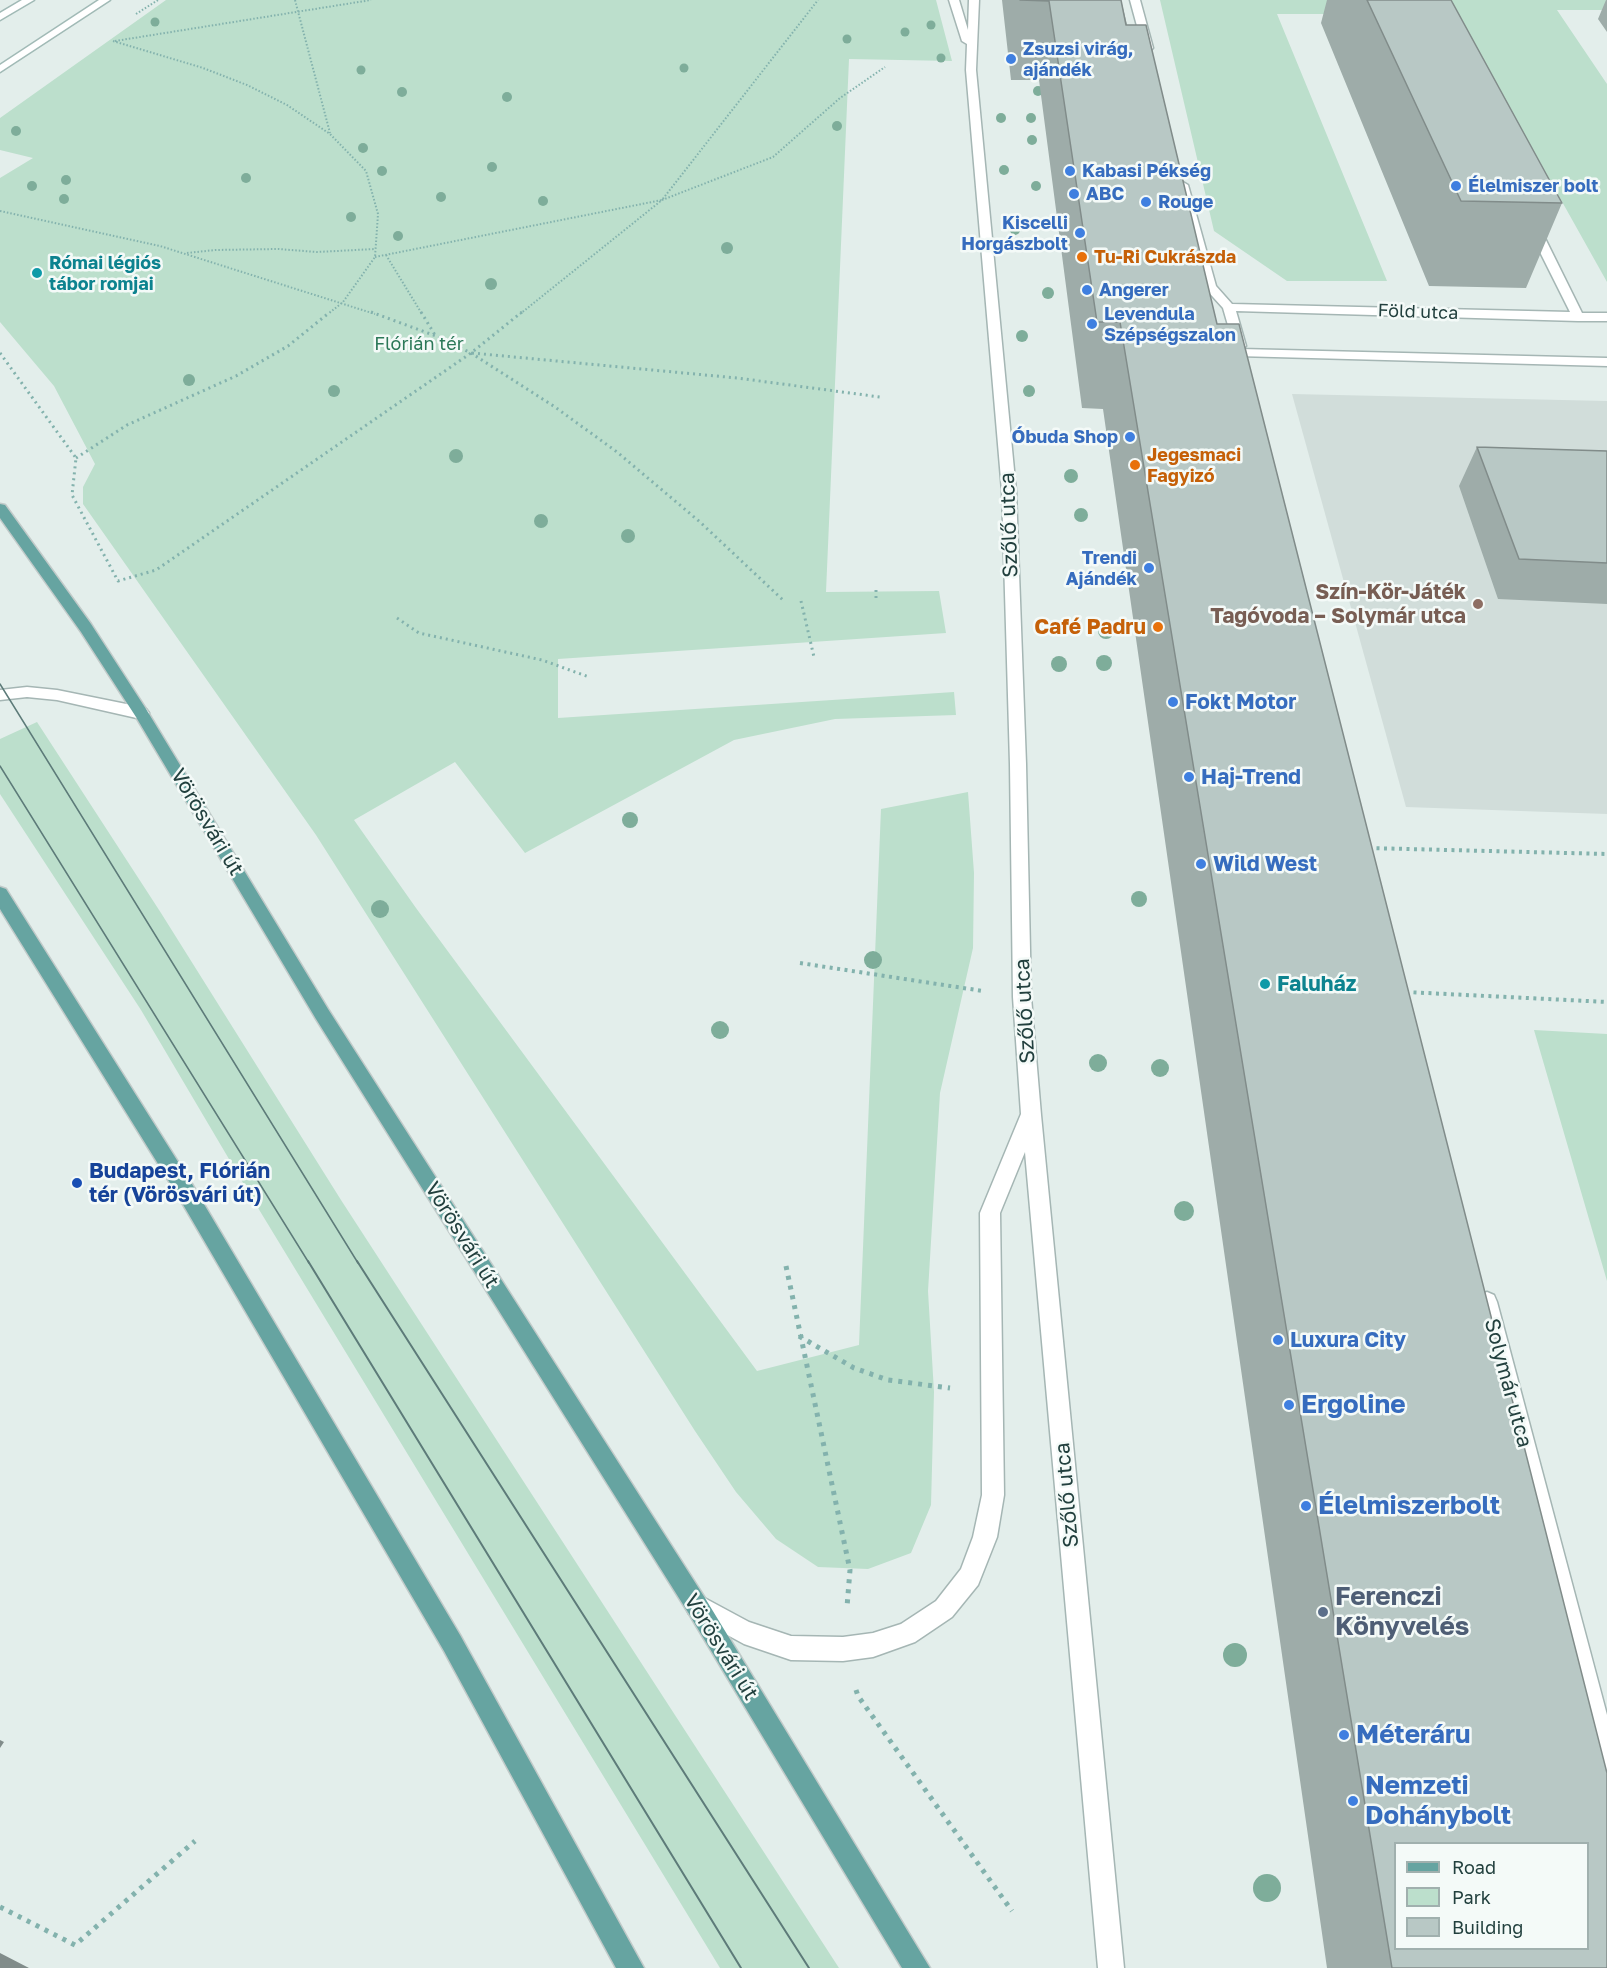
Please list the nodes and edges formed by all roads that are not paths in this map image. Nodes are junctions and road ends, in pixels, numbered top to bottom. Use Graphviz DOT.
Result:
graph roads {
  1 [pos="29,0"];
  2 [pos="105,0"];
  3 [pos="954,0"];
  4 [pos="974,0"];
  5 [pos="1135,0"];
  6 [pos="0,17"];
  7 [pos="970,52"];
  8 [pos="1150,56"];
  9 [pos="0,69"];
  10 [pos="1182,178"];
  11 [pos="1526,211"];
  12 [pos="1229,307"];
  13 [pos="1578,317"];
  14 [pos="1607,318"];
  15 [pos="1241,353"];
  16 [pos="1607,362"];
  17 [pos="1247,374"];
  18 [pos="0,508"];
  19 [pos="0,695"];
  20 [pos="141,713"];
  21 [pos="0,894"];
  22 [pos="1031,1115"];
  23 [pos="1482,1283"];
  24 [pos="697,1606"];
  25 [pos="1607,1762"];
  26 [pos="631,1968"];
  27 [pos="917,1968"];
  28 [pos="1111,1968"];
  1 -- 6 [label="street"];
  2 -- 9 [label="street"];
  3 -- 7 [label="street, Szőlő utca"];
  4 -- 7 [label="street, Szőlő utca"];
  5 -- 8 [label="street"];
  7 -- 22 [label="street, Szőlő utca"];
  10 -- 12 [label="street"];
  11 -- 13 [label="street"];
  12 -- 13 [label="street, Föld utca"];
  12 -- 15 [label="street"];
  13 -- 14 [label="street, Föld utca"];
  15 -- 16 [label="street"];
  15 -- 17 [label="street"];
  18 -- 20 [label="main road, Vörösvári út"];
  19 -- 20 [label="street"];
  20 -- 24 [label="main road, Vörösvári út"];
  21 -- 26 [label="main road"];
  22 -- 24 [label="street"];
  22 -- 28 [label="street, Szőlő utca"];
  23 -- 25 [label="street, Solymár utca"];
  24 -- 27 [label="main road, Vörösvári út"];
}
